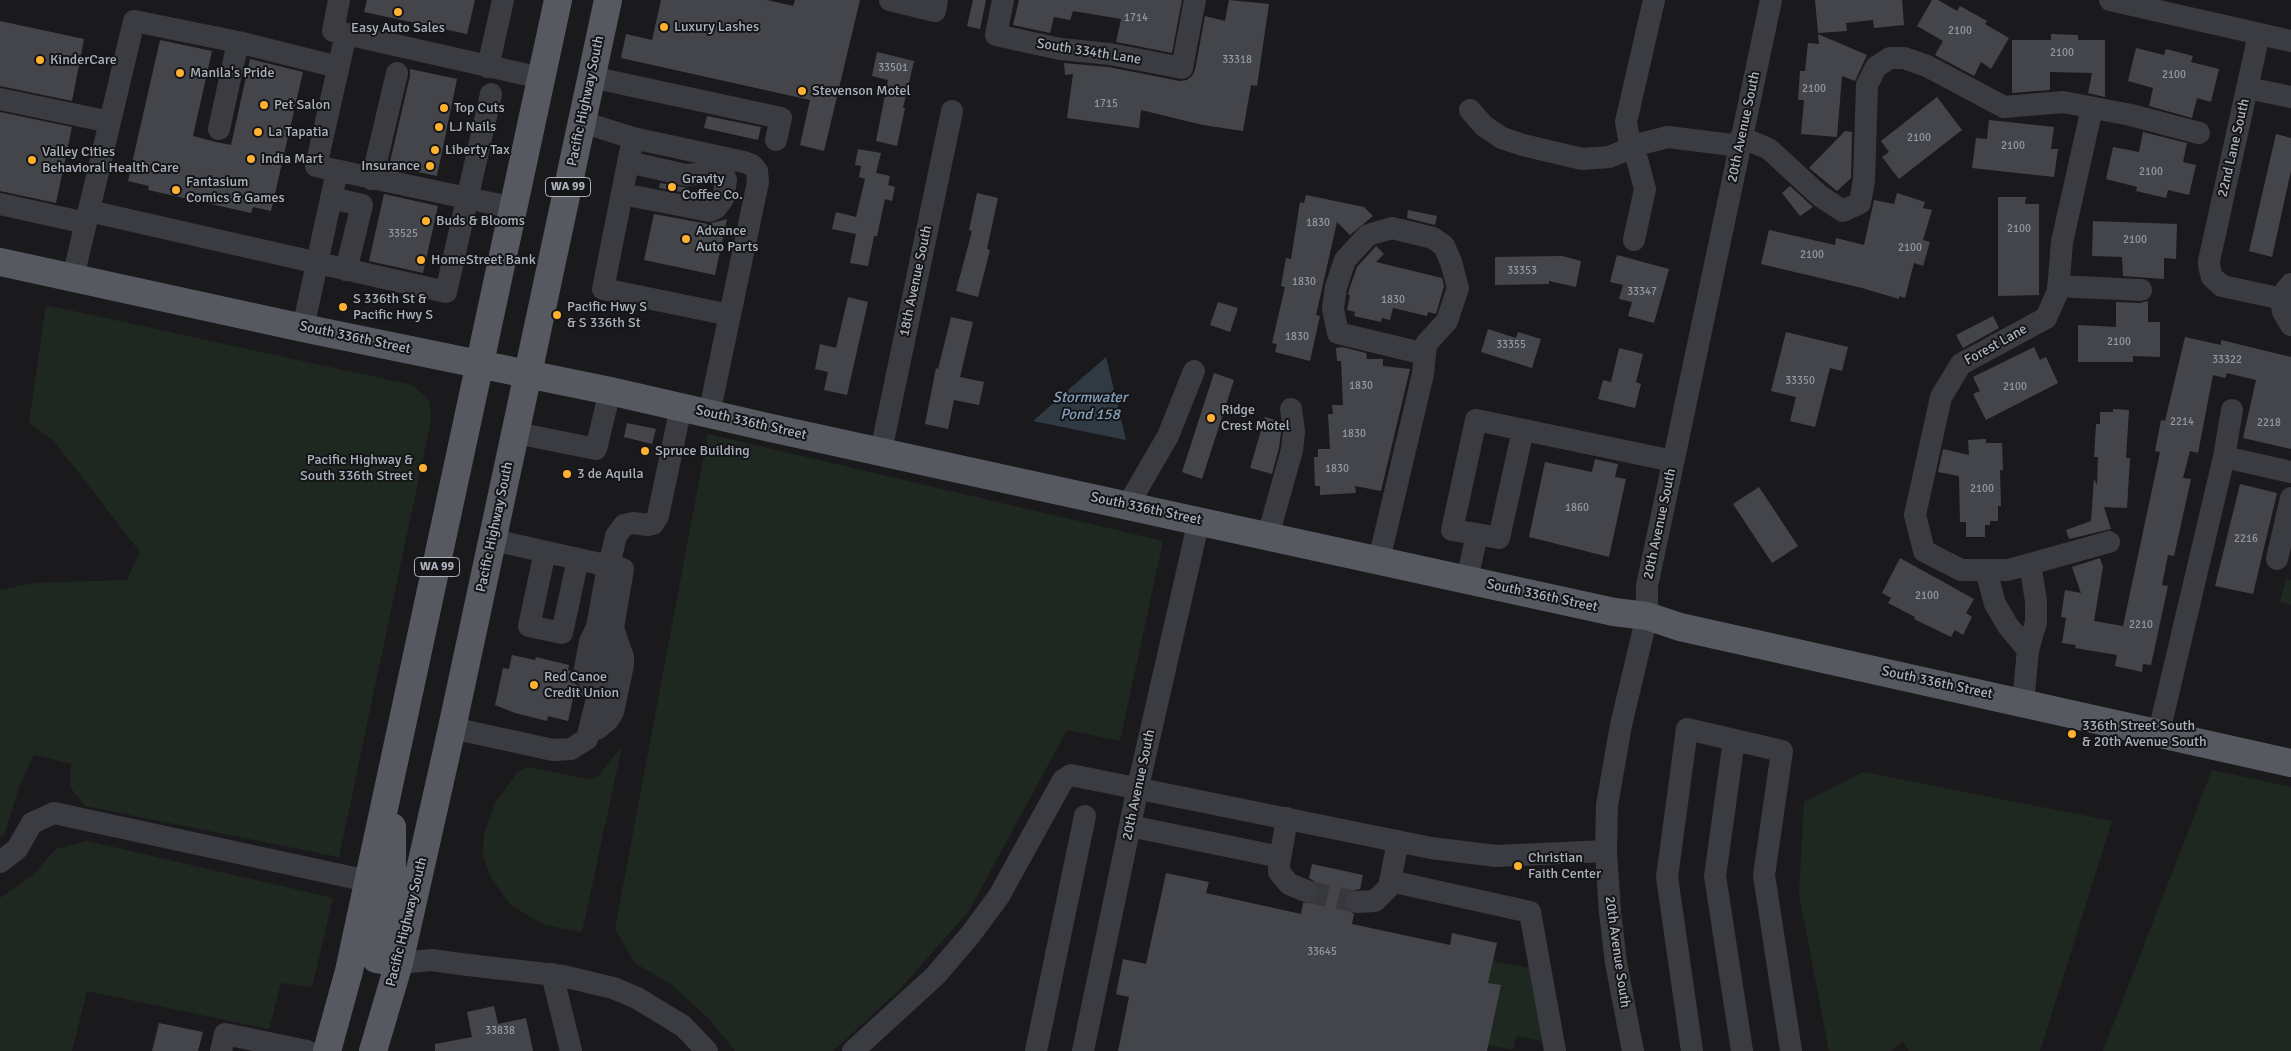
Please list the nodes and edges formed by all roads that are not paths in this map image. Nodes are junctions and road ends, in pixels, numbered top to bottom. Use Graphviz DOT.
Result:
graph roads {
  1 [pos="339,0"];
  2 [pos="503,0"];
  3 [pos="558,0"];
  4 [pos="608,0"];
  5 [pos="890,0"];
  6 [pos="937,0"];
  7 [pos="1003,0"];
  8 [pos="1195,0"];
  9 [pos="1654,0"];
  10 [pos="1770,0"];
  11 [pos="2110,0"];
  12 [pos="346,34"];
  13 [pos="2259,34"];
  14 [pos="2291,41"];
  15 [pos="238,42"];
  16 [pos="338,67"];
  17 [pos="488,67"];
  18 [pos="397,73"];
  19 [pos="591,77"];
  20 [pos="541,78"];
  21 [pos="2247,88"];
  22 [pos="491,94"];
  23 [pos="2291,97"];
  24 [pos="0,100"];
  25 [pos="2092,108"];
  26 [pos="1470,110"];
  27 [pos="952,111"];
  28 [pos="110,122"];
  29 [pos="582,122"];
  30 [pos="219,129"];
  31 [pos="2199,133"];
  32 [pos="633,138"];
  33 [pos="776,140"];
  34 [pos="1741,142"];
  35 [pos="1632,149"];
  36 [pos="628,162"];
  37 [pos="337,171"];
  38 [pos="372,179"];
  39 [pos="622,194"];
  40 [pos="331,198"];
  41 [pos="466,199"];
  42 [pos="0,204"];
  43 [pos="514,208"];
  44 [pos="87,217"];
  45 [pos="1634,240"];
  46 [pos="0,262"];
  47 [pos="317,263"];
  48 [pos="346,270"];
  49 [pos="73,278"];
  50 [pos="2058,286"];
  51 [pos="2141,290"];
  52 [pos="2287,291"];
  53 [pos="730,315"];
  54 [pos="2291,325"];
  55 [pos="303,328"];
  56 [pos="1425,354"];
  57 [pos="480,364"];
  58 [pos="1194,371"];
  59 [pos="528,374"];
  60 [pos="610,391"];
  61 [pos="681,407"];
  62 [pos="1291,409"];
  63 [pos="2232,410"];
  64 [pos="709,414"];
  65 [pos="1523,430"];
  66 [pos="516,433"];
  67 [pos="881,451"];
  68 [pos="2224,457"];
  69 [pos="1673,461"];
  70 [pos="2291,472"];
  71 [pos="2291,498"];
  72 [pos="1128,505"];
  73 [pos="1199,520"];
  74 [pos="1477,534"];
  75 [pos="1268,536"];
  76 [pos="493,540"];
  77 [pos="2109,542"];
  78 [pos="545,552"];
  79 [pos="578,559"];
  80 [pos="2276,559"];
  81 [pos="1379,560"];
  82 [pos="2030,564"];
  83 [pos="614,567"];
  84 [pos="1986,570"];
  85 [pos="1467,580"];
  86 [pos="1647,616"];
  87 [pos="613,628"];
  88 [pos="2028,650"];
  89 [pos="594,690"];
  90 [pos="2023,702"];
  91 [pos="452,728"];
  92 [pos="2159,732"];
  93 [pos="587,738"];
  94 [pos="1734,740"];
  95 [pos="2291,763"];
  96 [pos="393,770"];
  97 [pos="1138,788"];
  98 [pos="1085,816"];
  99 [pos="1288,818"];
  100 [pos="1130,826"];
  101 [pos="1398,841"];
  102 [pos="1606,852"];
  103 [pos="1280,857"];
  104 [pos="0,862"];
  105 [pos="368,881"];
  106 [pos="1390,881"];
  107 [pos="1306,891"];
  108 [pos="1357,902"];
  109 [pos="399,963"];
  110 [pos="552,974"];
  111 [pos="221,1051"];
  112 [pos="307,1051"];
  113 [pos="327,1051"];
  114 [pos="373,1051"];
  115 [pos="572,1051"];
  116 [pos="706,1051"];
  117 [pos="853,1051"];
  118 [pos="1036,1051"];
  119 [pos="1083,1051"];
  120 [pos="1555,1051"];
  121 [pos="1632,1051"];
  122 [pos="1692,1051"];
  123 [pos="1742,1051"];
  124 [pos="1791,1051"];
  1 -- 12 [label="street"];
  2 -- 17 [label="street"];
  3 -- 20 [label="main road, WA 99"];
  4 -- 19 [label="main road, Pacific Highway South / WA 99"];
  5 -- 6 [label="street"];
  7 -- 8 [label="street, South 334th Lane"];
  9 -- 35 [label="street"];
  10 -- 34 [label="street, 20th Avenue South"];
  11 -- 13 [label="street"];
  12 -- 16 [label="street"];
  12 -- 17 [label="street"];
  13 -- 14 [label="street"];
  13 -- 21 [label="street, 22nd Lane South"];
  15 -- 16 [label="street"];
  15 -- 28 [label="street"];
  15 -- 30 [label="street"];
  16 -- 37 [label="street"];
  17 -- 20 [label="street"];
  18 -- 38 [label="street"];
  19 -- 29 [label="main road, Pacific Highway South / WA 99"];
  19 -- 33 [label="street"];
  20 -- 43 [label="main road, WA 99"];
  21 -- 23 [label="street"];
  21 -- 52 [label="street, 22nd Lane South"];
  22 -- 41 [label="street"];
  24 -- 28 [label="street"];
  25 -- 31 [label="street"];
  25 -- 34 [label="street"];
  25 -- 50 [label="street, Forest Lane"];
  26 -- 35 [label="street"];
  27 -- 67 [label="street, 18th Avenue South"];
  28 -- 44 [label="street"];
  29 -- 32 [label="street"];
  29 -- 59 [label="main road, Pacific Highway South / WA 99"];
  32 -- 36 [label="street"];
  32 -- 53 [label="street"];
  34 -- 35 [label="street"];
  34 -- 69 [label="street, 20th Avenue South"];
  35 -- 45 [label="street"];
  36 -- 39 [label="street"];
  36 -- 39 [label="street"];
  37 -- 38 [label="street"];
  37 -- 40 [label="street"];
  38 -- 41 [label="street"];
  39 -- 53 [label="street"];
  40 -- 47 [label="street"];
  40 -- 48 [label="street"];
  41 -- 43 [label="street"];
  41 -- 48 [label="street"];
  42 -- 44 [label="street"];
  43 -- 57 [label="main road, WA 99"];
  44 -- 47 [label="street"];
  44 -- 49 [label="street"];
  46 -- 49 [label="main road, South 336th Street"];
  47 -- 48 [label="street"];
  47 -- 55 [label="street"];
  49 -- 55 [label="main road, South 336th Street"];
  50 -- 51 [label="street"];
  50 -- 84 [label="street, Forest Lane"];
  52 -- 54 [label="street"];
  53 -- 64 [label="street"];
  55 -- 57 [label="main road, South 336th Street"];
  56 -- 56 [label="street"];
  56 -- 81 [label="street"];
  57 -- 59 [label="main road, South 336th Street"];
  57 -- 96 [label="main road, WA 99"];
  58 -- 72 [label="street"];
  59 -- 60 [label="main road, South 336th Street"];
  59 -- 66 [label="main road, Pacific Highway South / WA 99"];
  60 -- 61 [label="main road, South 336th Street"];
  60 -- 66 [label="street"];
  61 -- 64 [label="main road, South 336th Street"];
  61 -- 83 [label="street"];
  62 -- 75 [label="street"];
  63 -- 68 [label="street"];
  64 -- 67 [label="main road, South 336th Street"];
  65 -- 69 [label="street"];
  65 -- 74 [label="street"];
  65 -- 74 [label="street"];
  66 -- 76 [label="main road, Pacific Highway South / WA 99"];
  67 -- 72 [label="main road, South 336th Street"];
  68 -- 70 [label="street"];
  68 -- 92 [label="street"];
  69 -- 86 [label="street, 20th Avenue South"];
  71 -- 80 [label="street"];
  72 -- 73 [label="main road, South 336th Street"];
  73 -- 75 [label="main road, South 336th Street"];
  73 -- 97 [label="street, 20th Avenue South"];
  74 -- 85 [label="street"];
  75 -- 81 [label="main road, South 336th Street"];
  76 -- 78 [label="street"];
  76 -- 91 [label="main road, Pacific Highway South / WA 99"];
  77 -- 82 [label="street, Forest Lane"];
  78 -- 79 [label="street"];
  78 -- 79 [label="street"];
  79 -- 83 [label="street"];
  81 -- 85 [label="main road, South 336th Street"];
  82 -- 84 [label="street, Forest Lane"];
  82 -- 88 [label="street"];
  83 -- 87 [label="street"];
  83 -- 89 [label="street"];
  84 -- 88 [label="street"];
  85 -- 86 [label="main road, South 336th Street"];
  86 -- 90 [label="main road, South 336th Street"];
  86 -- 102 [label="street, 20th Avenue South"];
  87 -- 89 [label="street"];
  87 -- 93 [label="street"];
  88 -- 90 [label="street"];
  89 -- 93 [label="street"];
  90 -- 92 [label="main road, South 336th Street"];
  91 -- 93 [label="street"];
  91 -- 109 [label="main road, Pacific Highway South / WA 99"];
  92 -- 95 [label="main road, South 336th Street"];
  94 -- 122 [label="street"];
  94 -- 123 [label="street"];
  94 -- 124 [label="street"];
  96 -- 105 [label="main road, WA 99"];
  96 -- 109 [label="main road"];
  97 -- 99 [label="street"];
  97 -- 100 [label="street, 20th Avenue South"];
  97 -- 117 [label="street"];
  98 -- 118 [label="street"];
  99 -- 101 [label="street"];
  99 -- 103 [label="street"];
  100 -- 103 [label="street"];
  100 -- 119 [label="street, 20th Avenue South"];
  101 -- 102 [label="street"];
  101 -- 106 [label="street"];
  102 -- 121 [label="street, 20th Avenue South"];
  103 -- 107 [label="street"];
  104 -- 105 [label="street"];
  105 -- 113 [label="main road, WA 99"];
  106 -- 108 [label="street"];
  106 -- 120 [label="street"];
  109 -- 110 [label="street"];
  109 -- 114 [label="main road, Pacific Highway South / WA 99"];
  110 -- 115 [label="street"];
  110 -- 116 [label="street"];
  111 -- 112 [label="street"];
}
